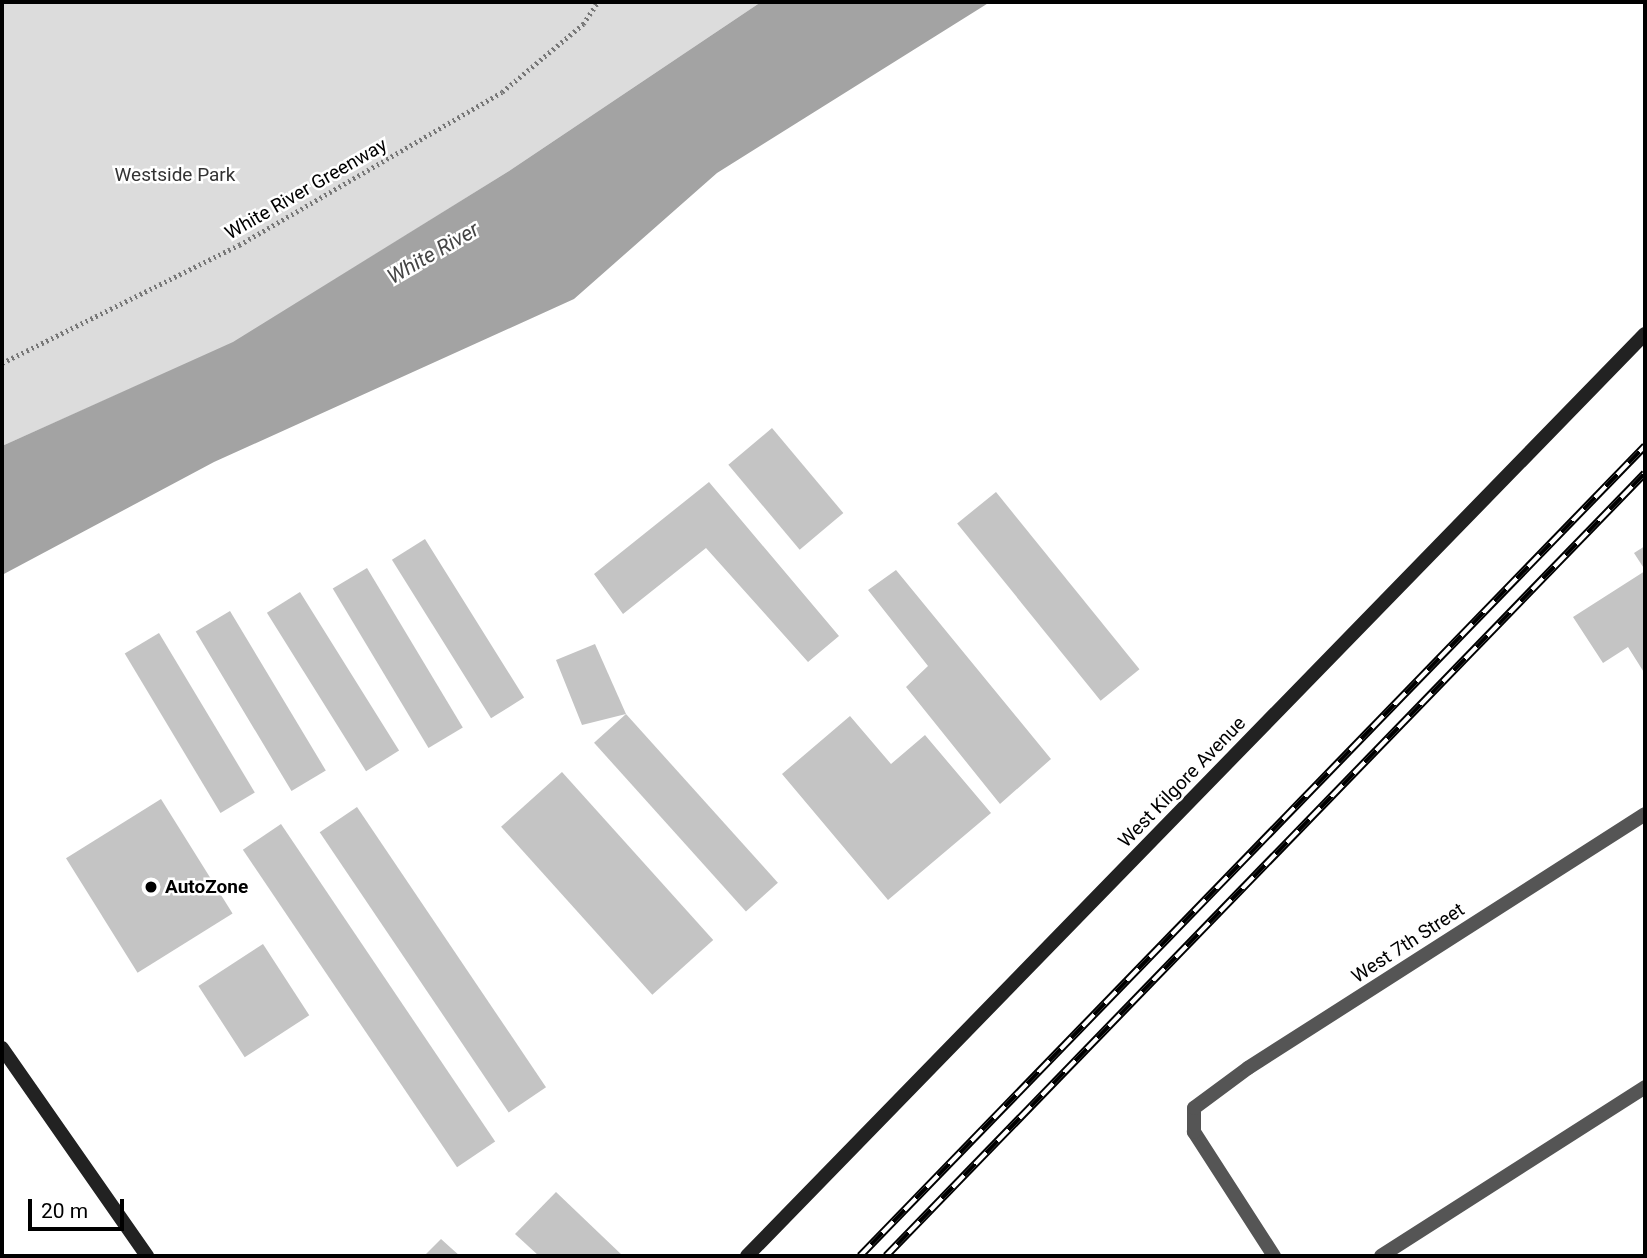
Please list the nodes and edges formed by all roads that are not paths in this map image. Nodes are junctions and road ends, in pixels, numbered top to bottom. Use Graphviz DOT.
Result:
graph roads {
  1 [pos="1645,334"];
  2 [pos="1645,814"];
  3 [pos="2,1048"];
  4 [pos="1645,1087"];
  5 [pos="147,1256"];
  6 [pos="747,1256"];
  7 [pos="1274,1256"];
  8 [pos="1381,1256"];
  1 -- 6 [label="main road, West Kilgore Avenue"];
  2 -- 7 [label="street, West 7th Street"];
  3 -- 5 [label="main road"];
  4 -- 8 [label="street"];
}
